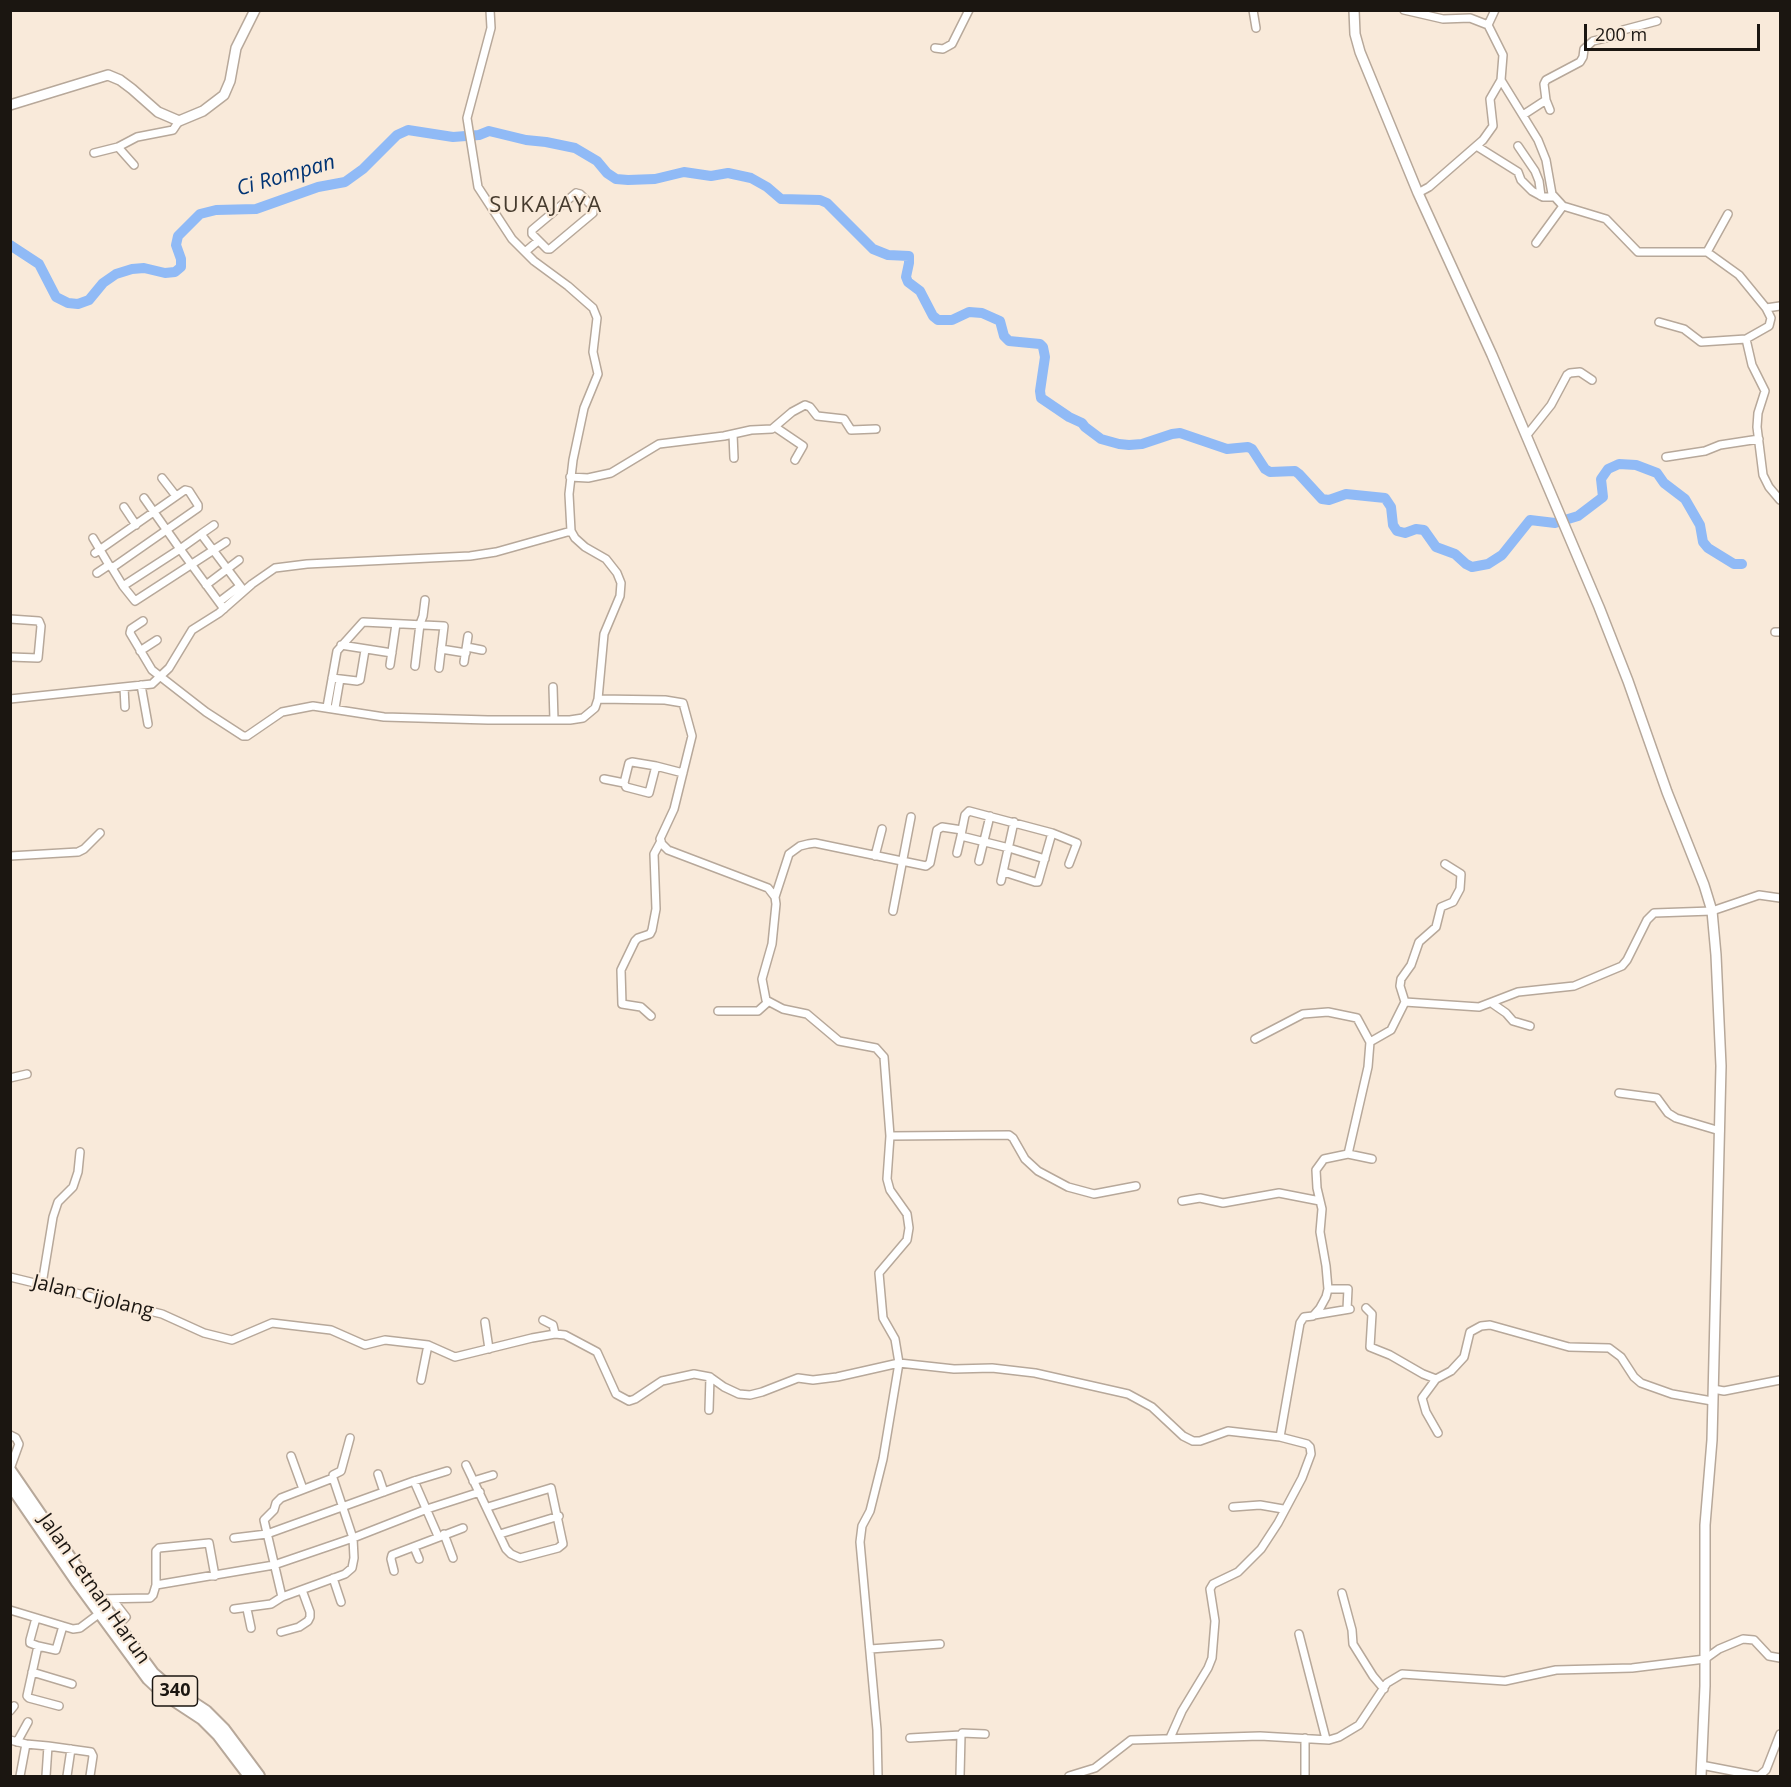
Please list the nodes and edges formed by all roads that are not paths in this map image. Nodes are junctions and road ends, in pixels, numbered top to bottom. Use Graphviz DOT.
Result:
graph roads {
  1 [pos="255,10"];
  2 [pos="490,10"];
  3 [pos="969,10"];
  4 [pos="1253,10"];
  5 [pos="1354,10"];
  6 [pos="1404,10"];
  7 [pos="1495,10"];
  8 [pos="1657,21"];
  9 [pos="1488,25"];
  10 [pos="1256,28"];
  11 [pos="935,48"];
  12 [pos="1500,80"];
  13 [pos="1546,100"];
  14 [pos="10,105"];
  15 [pos="1550,110"];
  16 [pos="1523,115"];
  17 [pos="179,121"];
  18 [pos="1518,146"];
  19 [pos="118,147"];
  20 [pos="1478,147"];
  21 [pos="94,153"];
  22 [pos="134,165"];
  23 [pos="1424,190"];
  24 [pos="1541,196"];
  25 [pos="1554,197"];
  26 [pos="1563,206"];
  27 [pos="1728,214"];
  28 [pos="538,241"];
  29 [pos="1536,243"];
  30 [pos="525,252"];
  31 [pos="1707,252"];
  32 [pos="1780,306"];
  33 [pos="1766,308"];
  34 [pos="1659,322"];
  35 [pos="1746,339"];
  36 [pos="1592,380"];
  37 [pos="775,428"];
  38 [pos="876,429"];
  39 [pos="733,434"];
  40 [pos="1527,435"];
  41 [pos="1759,439"];
  42 [pos="1666,457"];
  43 [pos="734,458"];
  44 [pos="795,460"];
  45 [pos="570,477"];
  46 [pos="162,478"];
  47 [pos="176,496"];
  48 [pos="144,498"];
  49 [pos="1780,500"];
  50 [pos="124,507"];
  51 [pos="155,512"];
  52 [pos="136,525"];
  53 [pos="214,525"];
  54 [pos="167,530"];
  55 [pos="571,531"];
  56 [pos="201,534"];
  57 [pos="93,538"];
  58 [pos="226,542"];
  59 [pos="180,549"];
  60 [pos="214,550"];
  61 [pos="98,551"];
  62 [pos="238,560"];
  63 [pos="193,565"];
  64 [pos="110,566"];
  65 [pos="228,568"];
  66 [pos="97,573"];
  67 [pos="206,585"];
  68 [pos="123,586"];
  69 [pos="242,589"];
  70 [pos="424,600"];
  71 [pos="222,605"];
  72 [pos="10,619"];
  73 [pos="143,621"];
  74 [pos="396,624"];
  75 [pos="420,624"];
  76 [pos="468,636"];
  77 [pos="157,640"];
  78 [pos="341,645"];
  79 [pos="441,649"];
  80 [pos="365,650"];
  81 [pos="466,650"];
  82 [pos="482,650"];
  83 [pos="140,651"];
  84 [pos="392,653"];
  85 [pos="10,657"];
  86 [pos="464,662"];
  87 [pos="390,665"];
  88 [pos="416,666"];
  89 [pos="439,668"];
  90 [pos="160,678"];
  91 [pos="336,679"];
  92 [pos="141,685"];
  93 [pos="124,687"];
  94 [pos="553,687"];
  95 [pos="10,699"];
  96 [pos="598,699"];
  97 [pos="125,707"];
  98 [pos="331,707"];
  99 [pos="554,720"];
  100 [pos="148,724"];
  101 [pos="656,766"];
  102 [pos="683,773"];
  103 [pos="604,779"];
  104 [pos="624,783"];
  105 [pos="990,816"];
  106 [pos="911,817"];
  107 [pos="1014,822"];
  108 [pos="882,829"];
  109 [pos="100,832"];
  110 [pos="961,833"];
  111 [pos="1052,833"];
  112 [pos="661,841"];
  113 [pos="985,842"];
  114 [pos="1009,846"];
  115 [pos="957,854"];
  116 [pos="10,856"];
  117 [pos="876,856"];
  118 [pos="1046,857"];
  119 [pos="902,861"];
  120 [pos="980,861"];
  121 [pos="1069,864"];
  122 [pos="1445,864"];
  123 [pos="1004,872"];
  124 [pos="1001,881"];
  125 [pos="775,897"];
  126 [pos="1780,898"];
  127 [pos="893,911"];
  128 [pos="1712,911"];
  129 [pos="768,1002"];
  130 [pos="1405,1002"];
  131 [pos="1493,1004"];
  132 [pos="718,1011"];
  133 [pos="651,1016"];
  134 [pos="1530,1026"];
  135 [pos="1255,1039"];
  136 [pos="1370,1042"];
  137 [pos="27,1074"];
  138 [pos="10,1078"];
  139 [pos="1618,1093"];
  140 [pos="1720,1131"];
  141 [pos="890,1136"];
  142 [pos="1350,1149"];
  143 [pos="80,1152"];
  144 [pos="1372,1159"];
  145 [pos="1136,1186"];
  146 [pos="1182,1201"];
  147 [pos="1320,1201"];
  148 [pos="10,1278"];
  149 [pos="42,1284"];
  150 [pos="1328,1289"];
  151 [pos="1366,1308"];
  152 [pos="1313,1316"];
  153 [pos="543,1320"];
  154 [pos="485,1322"];
  155 [pos="555,1334"];
  156 [pos="428,1345"];
  157 [pos="489,1349"];
  158 [pos="899,1362"];
  159 [pos="710,1377"];
  160 [pos="1436,1379"];
  161 [pos="421,1380"];
  162 [pos="1780,1380"];
  163 [pos="1713,1389"];
  164 [pos="1712,1401"];
  165 [pos="709,1410"];
  166 [pos="1438,1433"];
  167 [pos="10,1435"];
  168 [pos="1280,1437"];
  169 [pos="350,1438"];
  170 [pos="291,1456"];
  171 [pos="466,1465"];
  172 [pos="447,1471"];
  173 [pos="378,1474"];
  174 [pos="493,1475"];
  175 [pos="11,1476"];
  176 [pos="333,1478"];
  177 [pos="414,1480"];
  178 [pos="473,1482"];
  179 [pos="303,1489"];
  180 [pos="384,1492"];
  181 [pos="480,1492"];
  182 [pos="342,1507"];
  183 [pos="488,1507"];
  184 [pos="1233,1508"];
  185 [pos="427,1509"];
  186 [pos="1283,1509"];
  187 [pos="559,1516"];
  188 [pos="463,1528"];
  189 [pos="267,1534"];
  190 [pos="500,1534"];
  191 [pos="441,1535"];
  192 [pos="234,1538"];
  193 [pos="353,1538"];
  194 [pos="414,1547"];
  195 [pos="453,1558"];
  196 [pos="419,1559"];
  197 [pos="274,1565"];
  198 [pos="394,1571"];
  199 [pos="215,1575"];
  200 [pos="333,1578"];
  201 [pos="156,1585"];
  202 [pos="302,1590"];
  203 [pos="1342,1593"];
  204 [pos="282,1597"];
  205 [pos="95,1599"];
  206 [pos="112,1599"];
  207 [pos="341,1602"];
  208 [pos="247,1608"];
  209 [pos="234,1609"];
  210 [pos="11,1610"];
  211 [pos="100,1613"];
  212 [pos="36,1618"];
  213 [pos="118,1625"];
  214 [pos="63,1626"];
  215 [pos="251,1628"];
  216 [pos="281,1632"];
  217 [pos="1299,1635"];
  218 [pos="940,1644"];
  219 [pos="38,1646"];
  220 [pos="870,1649"];
  221 [pos="1780,1658"];
  222 [pos="1705,1659"];
  223 [pos="32,1672"];
  224 [pos="72,1684"];
  225 [pos="1384,1689"];
  226 [pos="58,1707"];
  227 [pos="28,1722"];
  228 [pos="986,1734"];
  229 [pos="1780,1734"];
  230 [pos="961,1735"];
  231 [pos="910,1738"];
  232 [pos="1170,1738"];
  233 [pos="1305,1738"];
  234 [pos="1326,1739"];
  235 [pos="14,1741"];
  236 [pos="26,1744"];
  237 [pos="48,1746"];
  238 [pos="71,1749"];
  239 [pos="1701,1765"];
  240 [pos="20,1776"];
  241 [pos="46,1776"];
  242 [pos="68,1776"];
  243 [pos="90,1776"];
  244 [pos="249,1776"];
  245 [pos="259,1776"];
  246 [pos="878,1776"];
  247 [pos="960,1776"];
  248 [pos="1069,1776"];
  249 [pos="1305,1776"];
  250 [pos="1701,1776"];
  251 [pos="1758,1776"];
  1 -- 17 [label="street"];
  2 -- 30 [label="street"];
  3 -- 11 [label="street"];
  4 -- 10 [label="street"];
  5 -- 23 [label="street"];
  6 -- 9 [label="street"];
  7 -- 9 [label="street"];
  8 -- 13 [label="street"];
  9 -- 12 [label="street"];
  12 -- 16 [label="street"];
  12 -- 20 [label="street"];
  13 -- 15 [label="street"];
  13 -- 16 [label="street"];
  14 -- 17 [label="street"];
  16 -- 25 [label="street"];
  17 -- 19 [label="street"];
  18 -- 24 [label="street"];
  19 -- 21 [label="street"];
  19 -- 22 [label="street"];
  20 -- 23 [label="street"];
  20 -- 24 [label="street"];
  23 -- 40 [label="street"];
  24 -- 25 [label="street"];
  25 -- 26 [label="street"];
  26 -- 29 [label="street"];
  26 -- 31 [label="street"];
  27 -- 31 [label="street"];
  28 -- 28 [label="street"];
  28 -- 30 [label="street"];
  30 -- 45 [label="street"];
  31 -- 33 [label="street"];
  32 -- 33 [label="street"];
  33 -- 35 [label="street"];
  34 -- 35 [label="street"];
  35 -- 41 [label="street"];
  36 -- 40 [label="street"];
  37 -- 38 [label="street"];
  37 -- 39 [label="street"];
  37 -- 44 [label="street"];
  39 -- 43 [label="street"];
  39 -- 45 [label="street"];
  40 -- 128 [label="street"];
  41 -- 42 [label="street"];
  41 -- 49 [label="street"];
  45 -- 55 [label="street"];
  46 -- 47 [label="street"];
  47 -- 51 [label="street"];
  47 -- 54 [label="street"];
  48 -- 51 [label="street"];
  50 -- 52 [label="street"];
  51 -- 52 [label="street"];
  51 -- 54 [label="street"];
  52 -- 61 [label="street"];
  53 -- 56 [label="street"];
  54 -- 59 [label="street"];
  54 -- 64 [label="street"];
  55 -- 69 [label="street"];
  55 -- 96 [label="street"];
  56 -- 59 [label="street"];
  56 -- 60 [label="street"];
  57 -- 61 [label="street"];
  58 -- 60 [label="street"];
  59 -- 63 [label="street"];
  59 -- 68 [label="street"];
  60 -- 63 [label="street"];
  60 -- 65 [label="street"];
  61 -- 64 [label="street"];
  62 -- 65 [label="street"];
  63 -- 67 [label="street"];
  63 -- 68 [label="street"];
  64 -- 66 [label="street"];
  64 -- 68 [label="street"];
  65 -- 67 [label="street"];
  65 -- 69 [label="street"];
  67 -- 71 [label="street"];
  69 -- 71 [label="street"];
  70 -- 75 [label="street"];
  71 -- 90 [label="street"];
  72 -- 85 [label="street"];
  73 -- 83 [label="street"];
  74 -- 75 [label="street"];
  74 -- 78 [label="street"];
  74 -- 84 [label="street"];
  75 -- 79 [label="street"];
  75 -- 88 [label="street"];
  76 -- 81 [label="street"];
  77 -- 83 [label="street"];
  78 -- 80 [label="street"];
  78 -- 91 [label="street"];
  79 -- 81 [label="street"];
  79 -- 89 [label="street"];
  80 -- 84 [label="street"];
  80 -- 91 [label="street"];
  81 -- 82 [label="street"];
  81 -- 86 [label="street"];
  83 -- 90 [label="street"];
  84 -- 87 [label="street"];
  90 -- 92 [label="street"];
  90 -- 98 [label="street"];
  91 -- 98 [label="street"];
  92 -- 93 [label="street"];
  92 -- 100 [label="street"];
  93 -- 95 [label="street"];
  93 -- 97 [label="street"];
  94 -- 99 [label="street"];
  96 -- 99 [label="street"];
  96 -- 102 [label="street"];
  98 -- 99 [label="street"];
  101 -- 102 [label="street"];
  101 -- 104 [label="street"];
  101 -- 104 [label="street"];
  102 -- 112 [label="street"];
  103 -- 104 [label="street"];
  105 -- 107 [label="street"];
  105 -- 110 [label="street"];
  105 -- 113 [label="street"];
  106 -- 119 [label="street"];
  107 -- 111 [label="street"];
  107 -- 114 [label="street"];
  108 -- 117 [label="street"];
  109 -- 116 [label="street"];
  110 -- 113 [label="street"];
  110 -- 115 [label="street"];
  110 -- 119 [label="street"];
  111 -- 118 [label="street"];
  111 -- 121 [label="street"];
  112 -- 125 [label="street"];
  112 -- 133 [label="street"];
  113 -- 114 [label="street"];
  113 -- 120 [label="street"];
  114 -- 118 [label="street"];
  114 -- 123 [label="street"];
  117 -- 119 [label="street"];
  117 -- 125 [label="street"];
  118 -- 123 [label="street"];
  119 -- 127 [label="street"];
  122 -- 130 [label="street"];
  123 -- 124 [label="street"];
  125 -- 129 [label="street"];
  126 -- 128 [label="street"];
  128 -- 131 [label="street"];
  128 -- 140 [label="street"];
  129 -- 132 [label="street"];
  129 -- 141 [label="street"];
  130 -- 131 [label="street"];
  130 -- 136 [label="street"];
  131 -- 134 [label="street"];
  135 -- 136 [label="street"];
  136 -- 142 [label="street"];
  137 -- 138 [label="street"];
  139 -- 140 [label="street"];
  140 -- 163 [label="street"];
  141 -- 145 [label="street"];
  141 -- 158 [label="street"];
  142 -- 144 [label="street"];
  142 -- 147 [label="street"];
  143 -- 149 [label="street"];
  146 -- 147 [label="street"];
  147 -- 150 [label="street"];
  148 -- 149 [label="street, Jalan Cijolang"];
  149 -- 156 [label="street, Jalan Cijolang"];
  150 -- 152 [label="street"];
  150 -- 152 [label="street"];
  151 -- 160 [label="street"];
  152 -- 168 [label="street"];
  153 -- 155 [label="street"];
  154 -- 157 [label="street"];
  155 -- 157 [label="street, Jalan Cijolang"];
  155 -- 159 [label="street"];
  156 -- 157 [label="street, Jalan Cijolang"];
  156 -- 161 [label="street"];
  158 -- 159 [label="street"];
  158 -- 168 [label="street"];
  158 -- 220 [label="street"];
  159 -- 165 [label="street"];
  160 -- 164 [label="street"];
  160 -- 166 [label="street"];
  162 -- 163 [label="street"];
  163 -- 164 [label="street"];
  164 -- 222 [label="street"];
  167 -- 175 [label="street"];
  168 -- 186 [label="street"];
  169 -- 176 [label="street"];
  170 -- 179 [label="street"];
  171 -- 178 [label="street"];
  172 -- 177 [label="street"];
  173 -- 180 [label="street"];
  174 -- 178 [label="street"];
  175 -- 205 [label="main road, Jalan Letnan Harun / 340"];
  176 -- 179 [label="street"];
  176 -- 182 [label="street"];
  177 -- 180 [label="street"];
  177 -- 185 [label="street"];
  178 -- 181 [label="street"];
  179 -- 189 [label="street"];
  180 -- 182 [label="street"];
  181 -- 183 [label="street"];
  181 -- 185 [label="street"];
  182 -- 189 [label="street"];
  182 -- 193 [label="street"];
  183 -- 187 [label="street"];
  183 -- 190 [label="street"];
  184 -- 186 [label="street"];
  185 -- 191 [label="street"];
  185 -- 193 [label="street"];
  186 -- 232 [label="street"];
  187 -- 190 [label="street"];
  187 -- 190 [label="street"];
  188 -- 191 [label="street"];
  189 -- 192 [label="street"];
  189 -- 197 [label="street"];
  191 -- 194 [label="street"];
  191 -- 195 [label="street"];
  193 -- 197 [label="street"];
  193 -- 200 [label="street"];
  194 -- 196 [label="street"];
  194 -- 198 [label="street"];
  197 -- 199 [label="street"];
  197 -- 204 [label="street"];
  199 -- 201 [label="street"];
  199 -- 201 [label="street"];
  200 -- 202 [label="street"];
  200 -- 207 [label="street"];
  201 -- 206 [label="street"];
  202 -- 204 [label="street"];
  202 -- 216 [label="street"];
  203 -- 225 [label="street"];
  204 -- 208 [label="street"];
  205 -- 206 [label="street"];
  205 -- 211 [label="main road, Jalan Letnan Harun / 340"];
  205 -- 213 [label="main road, Jalan Letnan Harun / 340"];
  206 -- 213 [label="street"];
  208 -- 209 [label="street"];
  208 -- 215 [label="street"];
  210 -- 212 [label="street"];
  211 -- 214 [label="street"];
  211 -- 244 [label="main road, Jalan Letnan Harun / 340"];
  212 -- 214 [label="street"];
  212 -- 219 [label="street"];
  213 -- 245 [label="main road, Jalan Letnan Harun / 340"];
  214 -- 219 [label="street"];
  217 -- 234 [label="street"];
  218 -- 220 [label="street"];
  219 -- 223 [label="street"];
  220 -- 246 [label="street"];
  221 -- 222 [label="street"];
  222 -- 225 [label="street"];
  222 -- 239 [label="street"];
  223 -- 224 [label="street"];
  223 -- 226 [label="street"];
  225 -- 234 [label="street"];
  227 -- 235 [label="street"];
  228 -- 230 [label="street"];
  229 -- 251 [label="street"];
  230 -- 231 [label="street"];
  230 -- 247 [label="street"];
  232 -- 233 [label="street"];
  232 -- 248 [label="street"];
  233 -- 234 [label="street"];
  233 -- 249 [label="street"];
  235 -- 236 [label="street"];
  236 -- 237 [label="street"];
  236 -- 240 [label="street"];
  237 -- 238 [label="street"];
  237 -- 241 [label="street"];
  238 -- 242 [label="street"];
  238 -- 243 [label="street"];
  239 -- 250 [label="street"];
  239 -- 251 [label="street"];
}
